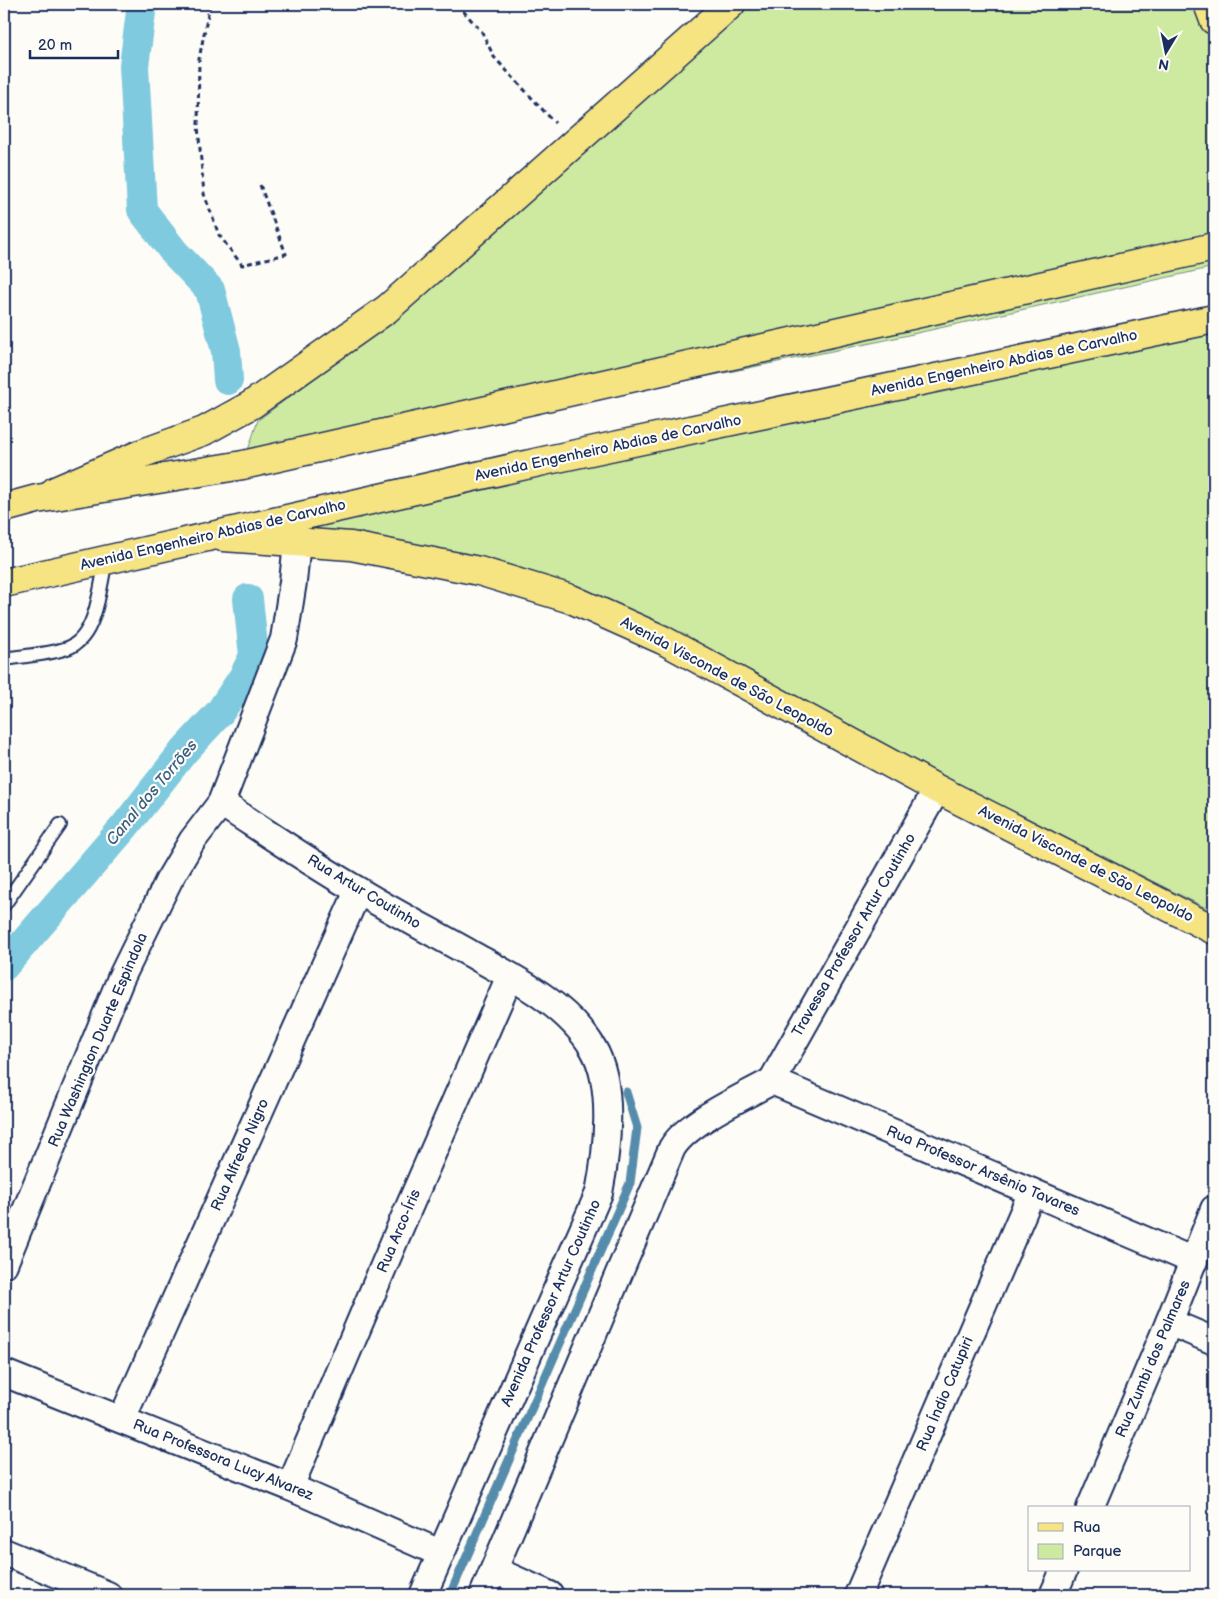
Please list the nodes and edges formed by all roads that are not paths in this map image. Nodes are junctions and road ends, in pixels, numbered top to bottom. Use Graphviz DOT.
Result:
graph roads {
  1 [pos="731,4"];
  2 [pos="1208,4"];
  3 [pos="1214,20"];
  4 [pos="1214,247"];
  5 [pos="1214,318"];
  6 [pos="37,499"];
  7 [pos="4,508"];
  8 [pos="204,536"];
  9 [pos="297,542"];
  10 [pos="106,560"];
  11 [pos="4,583"];
  12 [pos="4,657"];
  13 [pos="937,788"];
  14 [pos="222,803"];
  15 [pos="60,825"];
  16 [pos="358,891"];
  17 [pos="4,905"];
  18 [pos="1214,930"];
  19 [pos="510,976"];
  20 [pos="772,1081"];
  21 [pos="1032,1192"];
  22 [pos="1214,1209"];
  23 [pos="1194,1261"];
  24 [pos="4,1264"];
  25 [pos="1169,1322"];
  26 [pos="1214,1341"];
  27 [pos="4,1373"];
  28 [pos="122,1419"];
  29 [pos="290,1487"];
  30 [pos="1091,1506"];
  31 [pos="4,1552"];
  32 [pos="440,1553"];
  33 [pos="494,1570"];
  34 [pos="1063,1572"];
  35 [pos="108,1595"];
  36 [pos="423,1595"];
  37 [pos="483,1595"];
  38 [pos="550,1595"];
  39 [pos="858,1595"];
  40 [pos="1053,1595"];
  1 -- 6 [label="main road"];
  2 -- 3 [label="main road"];
  4 -- 6 [label="main road"];
  5 -- 8 [label="main road, Avenida Engenheiro Abdias de Carvalho"];
  6 -- 7 [label="main road"];
  8 -- 9 [label="main road, Avenida Visconde de São Leopoldo"];
  8 -- 10 [label="main road, Avenida Engenheiro Abdias de Carvalho"];
  9 -- 13 [label="main road, Avenida Visconde de São Leopoldo"];
  9 -- 14 [label="street, Rua Washington Duarte Espindola"];
  10 -- 11 [label="main road, Avenida Engenheiro Abdias de Carvalho"];
  10 -- 12 [label="lane"];
  13 -- 18 [label="main road, Avenida Visconde de São Leopoldo"];
  13 -- 20 [label="street, Travessa Professor Artur Coutinho"];
  14 -- 16 [label="street, Rua Artur Coutinho"];
  14 -- 24 [label="street, Rua Washington Duarte Espindola"];
  15 -- 17 [label="lane"];
  16 -- 19 [label="street, Rua Artur Coutinho"];
  16 -- 28 [label="street, Rua Alfredo Nigro"];
  19 -- 29 [label="street, Rua Arco-Íris"];
  19 -- 32 [label="street, Avenida Professor Artur Coutinho"];
  20 -- 21 [label="street, Rua Professor Arsênio Tavares"];
  20 -- 33 [label="street"];
  21 -- 23 [label="street, Rua Professor Arsênio Tavares"];
  21 -- 39 [label="street, Rua Índio Catupiri"];
  22 -- 23 [label="street, Rua Zumbi dos Palmares"];
  23 -- 25 [label="street, Rua Zumbi dos Palmares"];
  25 -- 26 [label="street"];
  25 -- 30 [label="street, Rua Zumbi dos Palmares"];
  27 -- 28 [label="street, Rua Professora Lucy Alvarez"];
  28 -- 29 [label="street, Rua Professora Lucy Alvarez"];
  29 -- 32 [label="street, Rua Professora Lucy Alvarez"];
  31 -- 35 [label="street"];
  32 -- 36 [label="street, Avenida Professor Artur Coutinho"];
  33 -- 37 [label="street"];
  33 -- 38 [label="street"];
  34 -- 40 [label="street"];
}
